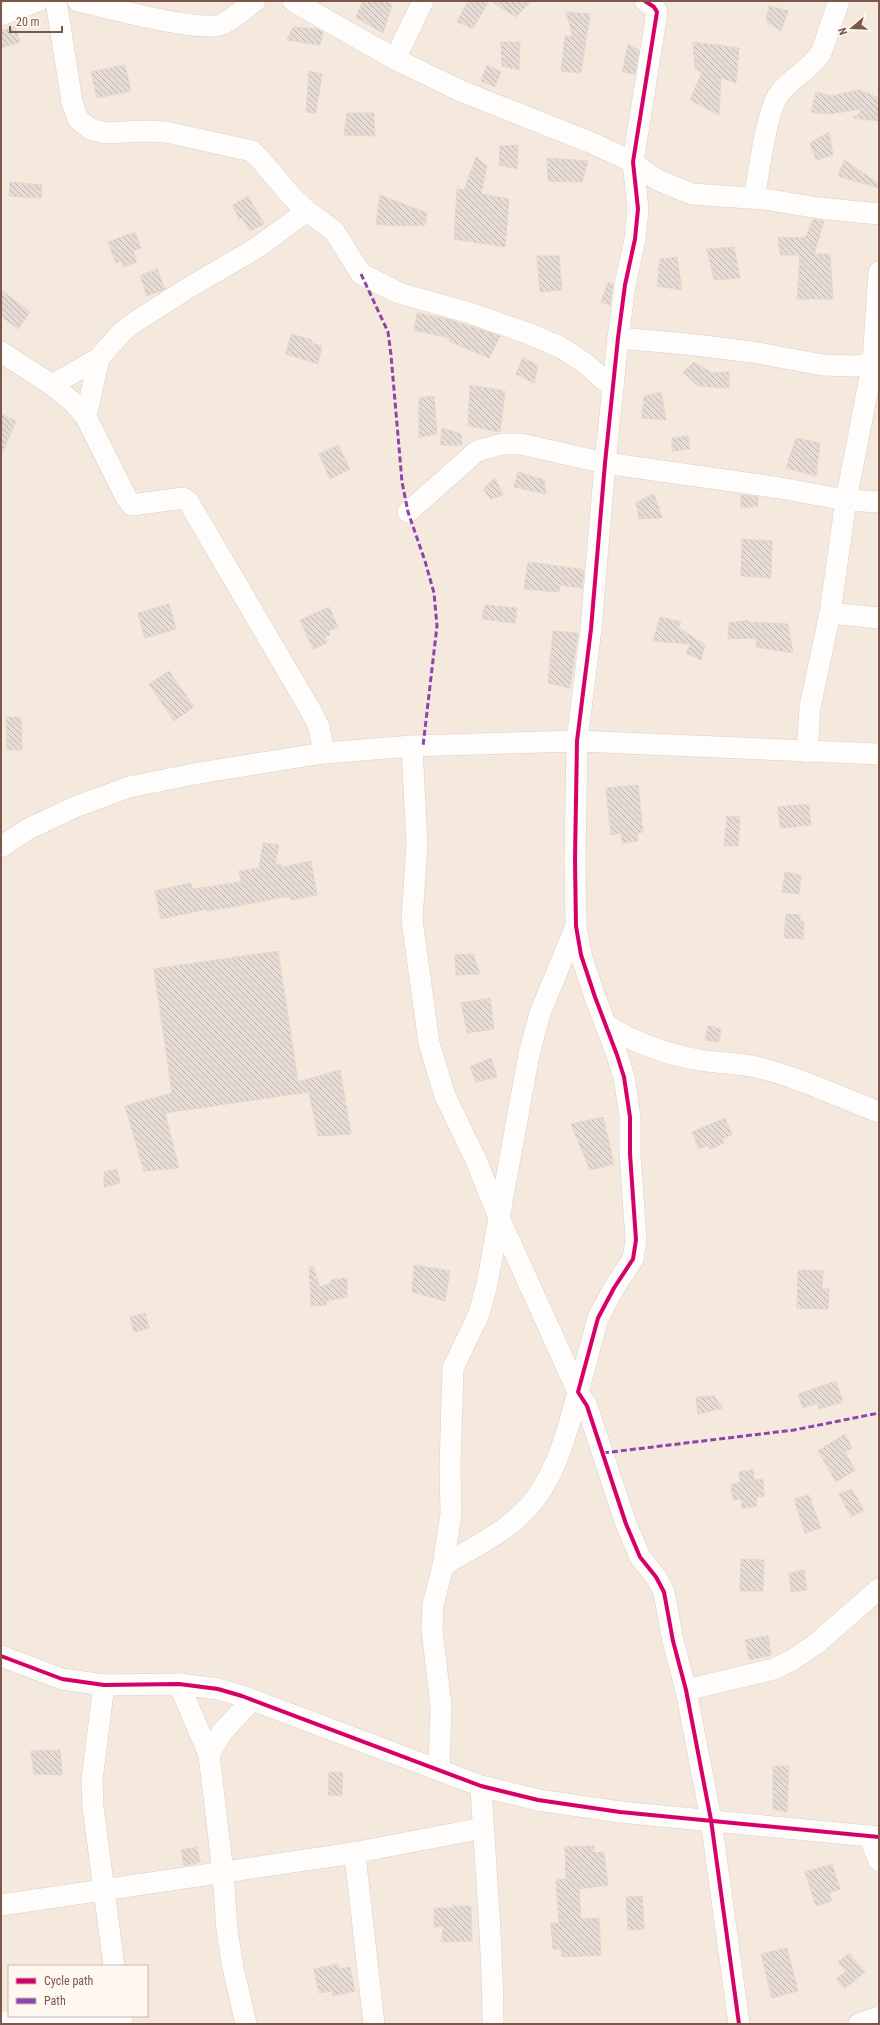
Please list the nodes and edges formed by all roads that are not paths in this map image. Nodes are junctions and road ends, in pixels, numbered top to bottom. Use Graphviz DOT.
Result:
graph roads {
  1 [pos="38,1"];
  2 [pos="56,1"];
  3 [pos="78,1"];
  4 [pos="255,1"];
  5 [pos="293,1"];
  6 [pos="423,1"];
  7 [pos="645,1"];
  8 [pos="839,1"];
  9 [pos="1,15"];
  10 [pos="395,58"];
  11 [pos="633,162"];
  12 [pos="754,198"];
  13 [pos="307,211"];
  14 [pos="879,214"];
  15 [pos="879,272"];
  16 [pos="618,338"];
  17 [pos="1,352"];
  18 [pos="100,358"];
  19 [pos="876,362"];
  20 [pos="52,385"];
  21 [pos="613,388"];
  22 [pos="86,417"];
  23 [pos="605,463"];
  24 [pos="846,500"];
  25 [pos="879,502"];
  26 [pos="408,512"];
  27 [pos="830,613"];
  28 [pos="879,618"];
  29 [pos="577,741"];
  30 [pos="412,746"];
  31 [pos="807,752"];
  32 [pos="324,754"];
  33 [pos="879,754"];
  34 [pos="1,846"];
  35 [pos="576,926"];
  36 [pos="606,1025"];
  37 [pos="879,1112"];
  38 [pos="500,1220"];
  39 [pos="578,1392"];
  40 [pos="443,1566"];
  41 [pos="879,1588"];
  42 [pos="1,1656"];
  43 [pos="179,1684"];
  44 [pos="104,1685"];
  45 [pos="686,1690"];
  46 [pos="252,1700"];
  47 [pos="208,1755"];
  48 [pos="439,1770"];
  49 [pos="482,1786"];
  50 [pos="711,1820"];
  51 [pos="483,1828"];
  52 [pos="874,1836"];
  53 [pos="353,1853"];
  54 [pos="879,1861"];
  55 [pos="223,1873"];
  56 [pos="103,1891"];
  57 [pos="1,1905"];
  58 [pos="114,1965"];
  59 [pos="879,2017"];
  60 [pos="122,2019"];
  61 [pos="1,2022"];
  62 [pos="246,2024"];
  63 [pos="374,2024"];
  64 [pos="493,2024"];
  65 [pos="739,2024"];
  66 [pos="859,2024"];
  1 -- 9 [label="street"];
  2 -- 13 [label="street"];
  3 -- 4 [label="street"];
  5 -- 10 [label="street"];
  6 -- 10 [label="street"];
  7 -- 11 [label="street"];
  8 -- 12 [label="street"];
  10 -- 11 [label="street"];
  11 -- 12 [label="street"];
  11 -- 16 [label="street"];
  12 -- 14 [label="street"];
  13 -- 18 [label="street"];
  13 -- 21 [label="street"];
  15 -- 19 [label="street"];
  16 -- 19 [label="street"];
  16 -- 21 [label="street"];
  17 -- 20 [label="street"];
  18 -- 20 [label="street"];
  18 -- 22 [label="street"];
  19 -- 24 [label="street"];
  20 -- 22 [label="street"];
  21 -- 23 [label="street"];
  22 -- 32 [label="street"];
  23 -- 24 [label="street"];
  23 -- 26 [label="street"];
  23 -- 29 [label="street"];
  24 -- 25 [label="street"];
  24 -- 27 [label="street"];
  27 -- 28 [label="street"];
  27 -- 31 [label="street"];
  29 -- 30 [label="street"];
  29 -- 31 [label="street"];
  29 -- 35 [label="street"];
  30 -- 32 [label="street"];
  30 -- 38 [label="street"];
  31 -- 33 [label="street"];
  32 -- 34 [label="street"];
  35 -- 36 [label="street"];
  35 -- 38 [label="street"];
  36 -- 37 [label="street"];
  36 -- 39 [label="street"];
  38 -- 39 [label="street"];
  38 -- 40 [label="street"];
  39 -- 40 [label="street"];
  39 -- 45 [label="street"];
  40 -- 48 [label="street"];
  41 -- 45 [label="street"];
  42 -- 44 [label="street"];
  43 -- 44 [label="street"];
  43 -- 46 [label="street"];
  43 -- 47 [label="street"];
  44 -- 56 [label="street"];
  45 -- 50 [label="street"];
  46 -- 47 [label="street"];
  46 -- 48 [label="street"];
  47 -- 55 [label="street"];
  48 -- 49 [label="street"];
  49 -- 50 [label="street"];
  49 -- 51 [label="street"];
  50 -- 52 [label="street"];
  50 -- 65 [label="street"];
  51 -- 53 [label="street"];
  51 -- 64 [label="street"];
  52 -- 54 [label="street"];
  53 -- 55 [label="street"];
  53 -- 63 [label="street"];
  55 -- 56 [label="street"];
  55 -- 62 [label="street"];
  56 -- 57 [label="street"];
  56 -- 58 [label="street"];
  59 -- 66 [label="street"];
  60 -- 61 [label="street"];
}
